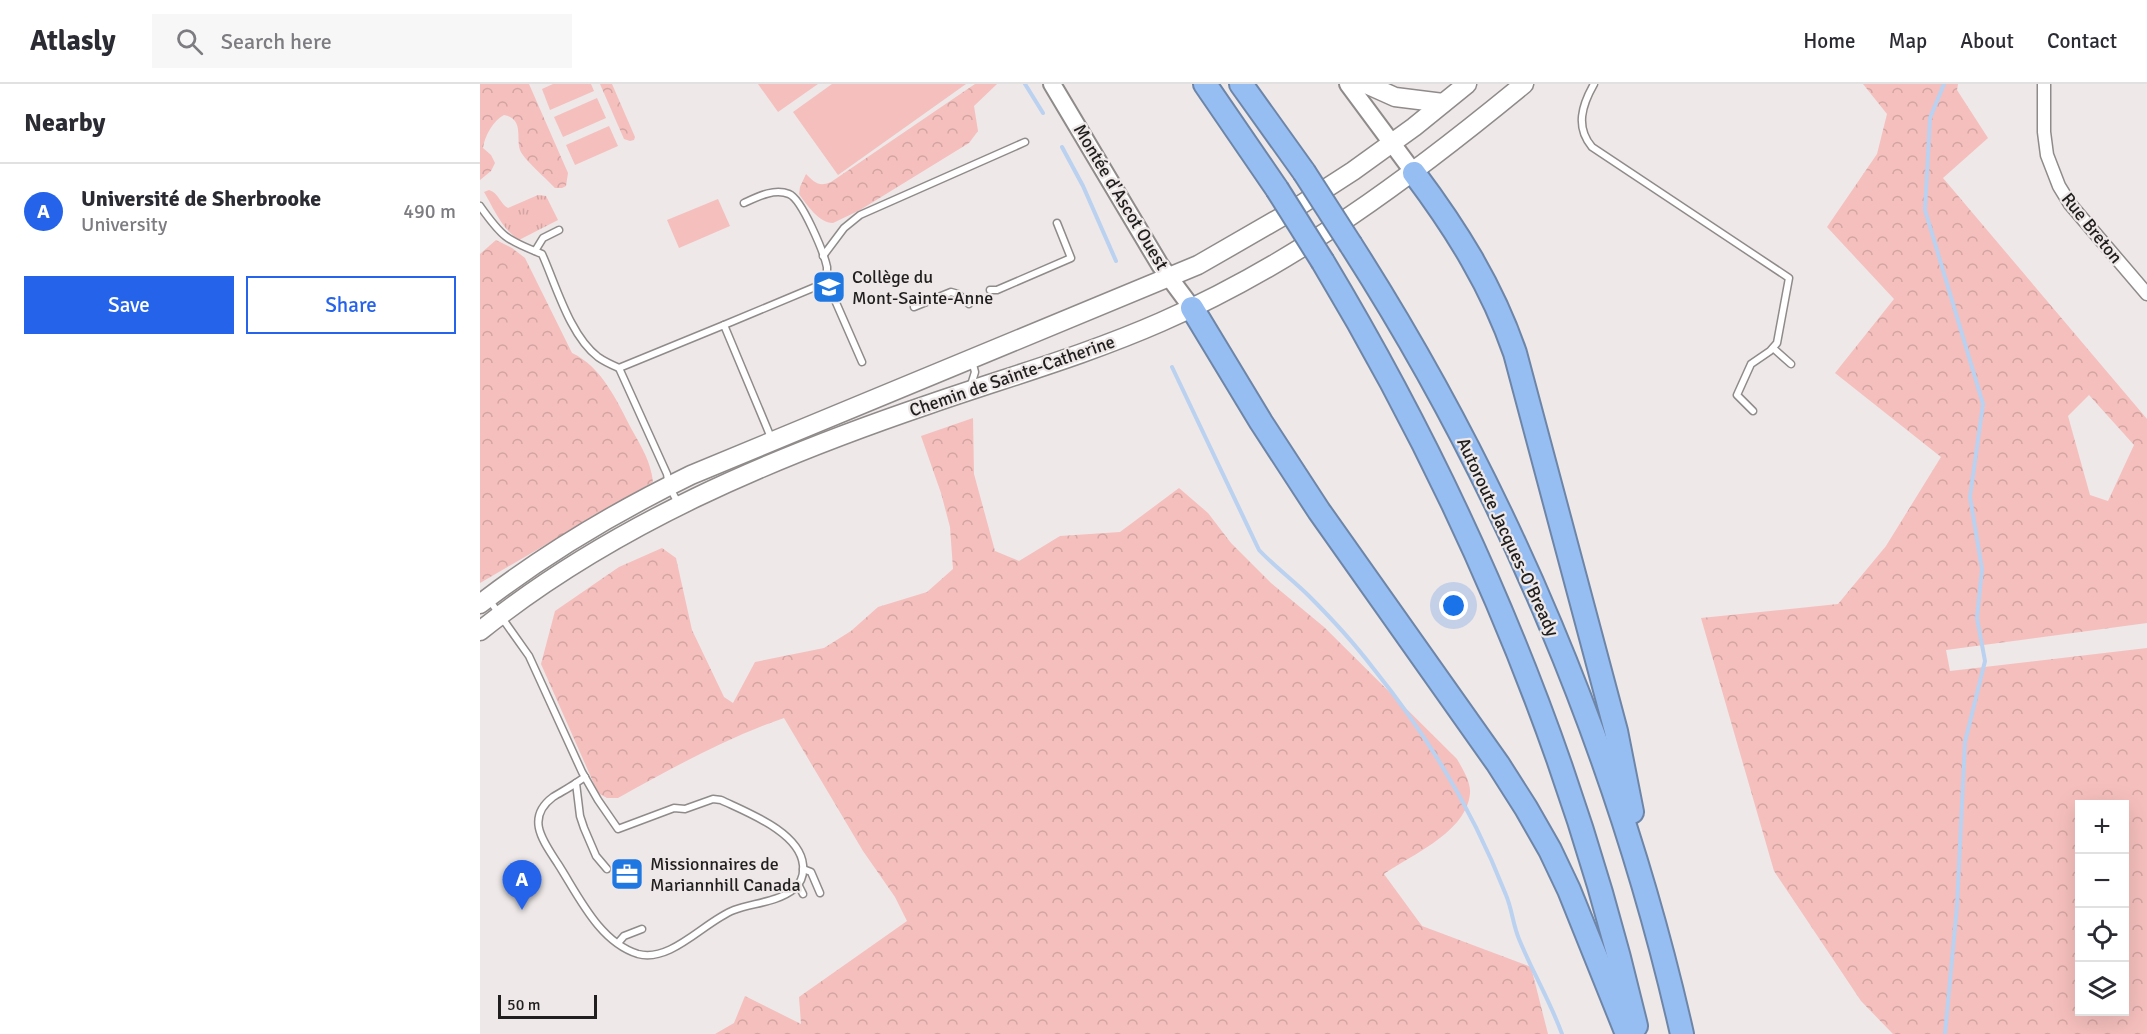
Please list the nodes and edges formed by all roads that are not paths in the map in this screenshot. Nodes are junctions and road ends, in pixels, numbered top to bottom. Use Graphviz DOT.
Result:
graph roads {
  1 [pos="1052,84"];
  2 [pos="1204,84"];
  3 [pos="1240,84"];
  4 [pos="1348,84"];
  5 [pos="1366,84"];
  6 [pos="1467,84"];
  7 [pos="1524,84"];
  8 [pos="1594,84"];
  9 [pos="2044,84"];
  10 [pos="1443,103"];
  11 [pos="1025,141"];
  12 [pos="1393,143"];
  13 [pos="1414,173"];
  14 [pos="744,203"];
  15 [pos="480,206"];
  16 [pos="1057,223"];
  17 [pos="559,230"];
  18 [pos="536,251"];
  19 [pos="823,256"];
  20 [pos="1169,276"];
  21 [pos="827,282"];
  22 [pos="990,290"];
  23 [pos="2147,294"];
  24 [pos="969,304"];
  25 [pos="914,306"];
  26 [pos="1192,308"];
  27 [pos="724,325"];
  28 [pos="1773,348"];
  29 [pos="971,358"];
  30 [pos="862,362"];
  31 [pos="1791,364"];
  32 [pos="619,368"];
  33 [pos="968,392"];
  34 [pos="1753,411"];
  35 [pos="772,440"];
  36 [pos="782,460"];
  37 [pos="669,486"];
  38 [pos="679,506"];
  39 [pos="484,601"];
  40 [pos="500,615"];
  41 [pos="480,631"];
  42 [pos="585,777"];
  43 [pos="576,783"];
  44 [pos="607,869"];
  45 [pos="804,869"];
  46 [pos="798,884"];
  47 [pos="820,893"];
  48 [pos="803,894"];
  49 [pos="1652,917"];
  50 [pos="642,929"];
  51 [pos="618,944"];
  52 [pos="1627,1034"];
  53 [pos="1638,1034"];
  54 [pos="1682,1034"];
  1 -- 20 [label="street, Montée d'Ascot Ouest"];
  2 -- 53 [label="highway, Autoroute Jacques-O'Bready, bridge"];
  3 -- 49 [label="highway, Autoroute Jacques-O'Bready, bridge"];
  4 -- 12 [label="street"];
  5 -- 10 [label="main road"];
  6 -- 10 [label="main road, Chemin de Sainte-Catherine"];
  7 -- 13 [label="main road, Chemin de Sainte-Catherine"];
  8 -- 28 [label="lane"];
  9 -- 23 [label="street, Rue Breton"];
  10 -- 12 [label="main road, Chemin de Sainte-Catherine"];
  11 -- 19 [label="lane"];
  12 -- 13 [label="street"];
  12 -- 20 [label="main road, Chemin de Sainte-Catherine"];
  13 -- 26 [label="main road, Chemin de Sainte-Catherine"];
  13 -- 49 [label="highway"];
  14 -- 19 [label="lane"];
  15 -- 18 [label="lane"];
  16 -- 22 [label="lane"];
  17 -- 18 [label="lane"];
  18 -- 32 [label="lane"];
  19 -- 21 [label="lane"];
  20 -- 26 [label="street, Montée d'Ascot Ouest"];
  20 -- 29 [label="main road, Chemin de Sainte-Catherine"];
  21 -- 27 [label="lane"];
  21 -- 30 [label="lane"];
  24 -- 25 [label="lane"];
  26 -- 33 [label="main road, Chemin de Sainte-Catherine"];
  26 -- 52 [label="highway"];
  27 -- 32 [label="lane"];
  27 -- 35 [label="lane"];
  28 -- 31 [label="lane"];
  28 -- 34 [label="lane"];
  29 -- 33 [label="lane"];
  29 -- 35 [label="main road, Chemin de Sainte-Catherine"];
  32 -- 37 [label="lane"];
  33 -- 36 [label="main road, Chemin de Sainte-Catherine"];
  35 -- 36 [label="lane"];
  35 -- 37 [label="main road, Chemin de Sainte-Catherine"];
  36 -- 38 [label="main road, Chemin de Sainte-Catherine"];
  37 -- 38 [label="lane"];
  37 -- 39 [label="main road, Chemin de Sainte-Catherine"];
  38 -- 40 [label="main road, Chemin de Sainte-Catherine"];
  39 -- 40 [label="lane"];
  40 -- 41 [label="main road, Chemin de Sainte-Catherine"];
  40 -- 42 [label="lane"];
  42 -- 43 [label="lane"];
  42 -- 45 [label="lane"];
  43 -- 44 [label="lane"];
  43 -- 51 [label="lane"];
  45 -- 46 [label="lane"];
  45 -- 47 [label="lane"];
  46 -- 48 [label="lane"];
  46 -- 51 [label="lane"];
  49 -- 54 [label="highway, Autoroute Jacques-O'Bready"];
  50 -- 51 [label="lane"];
}
